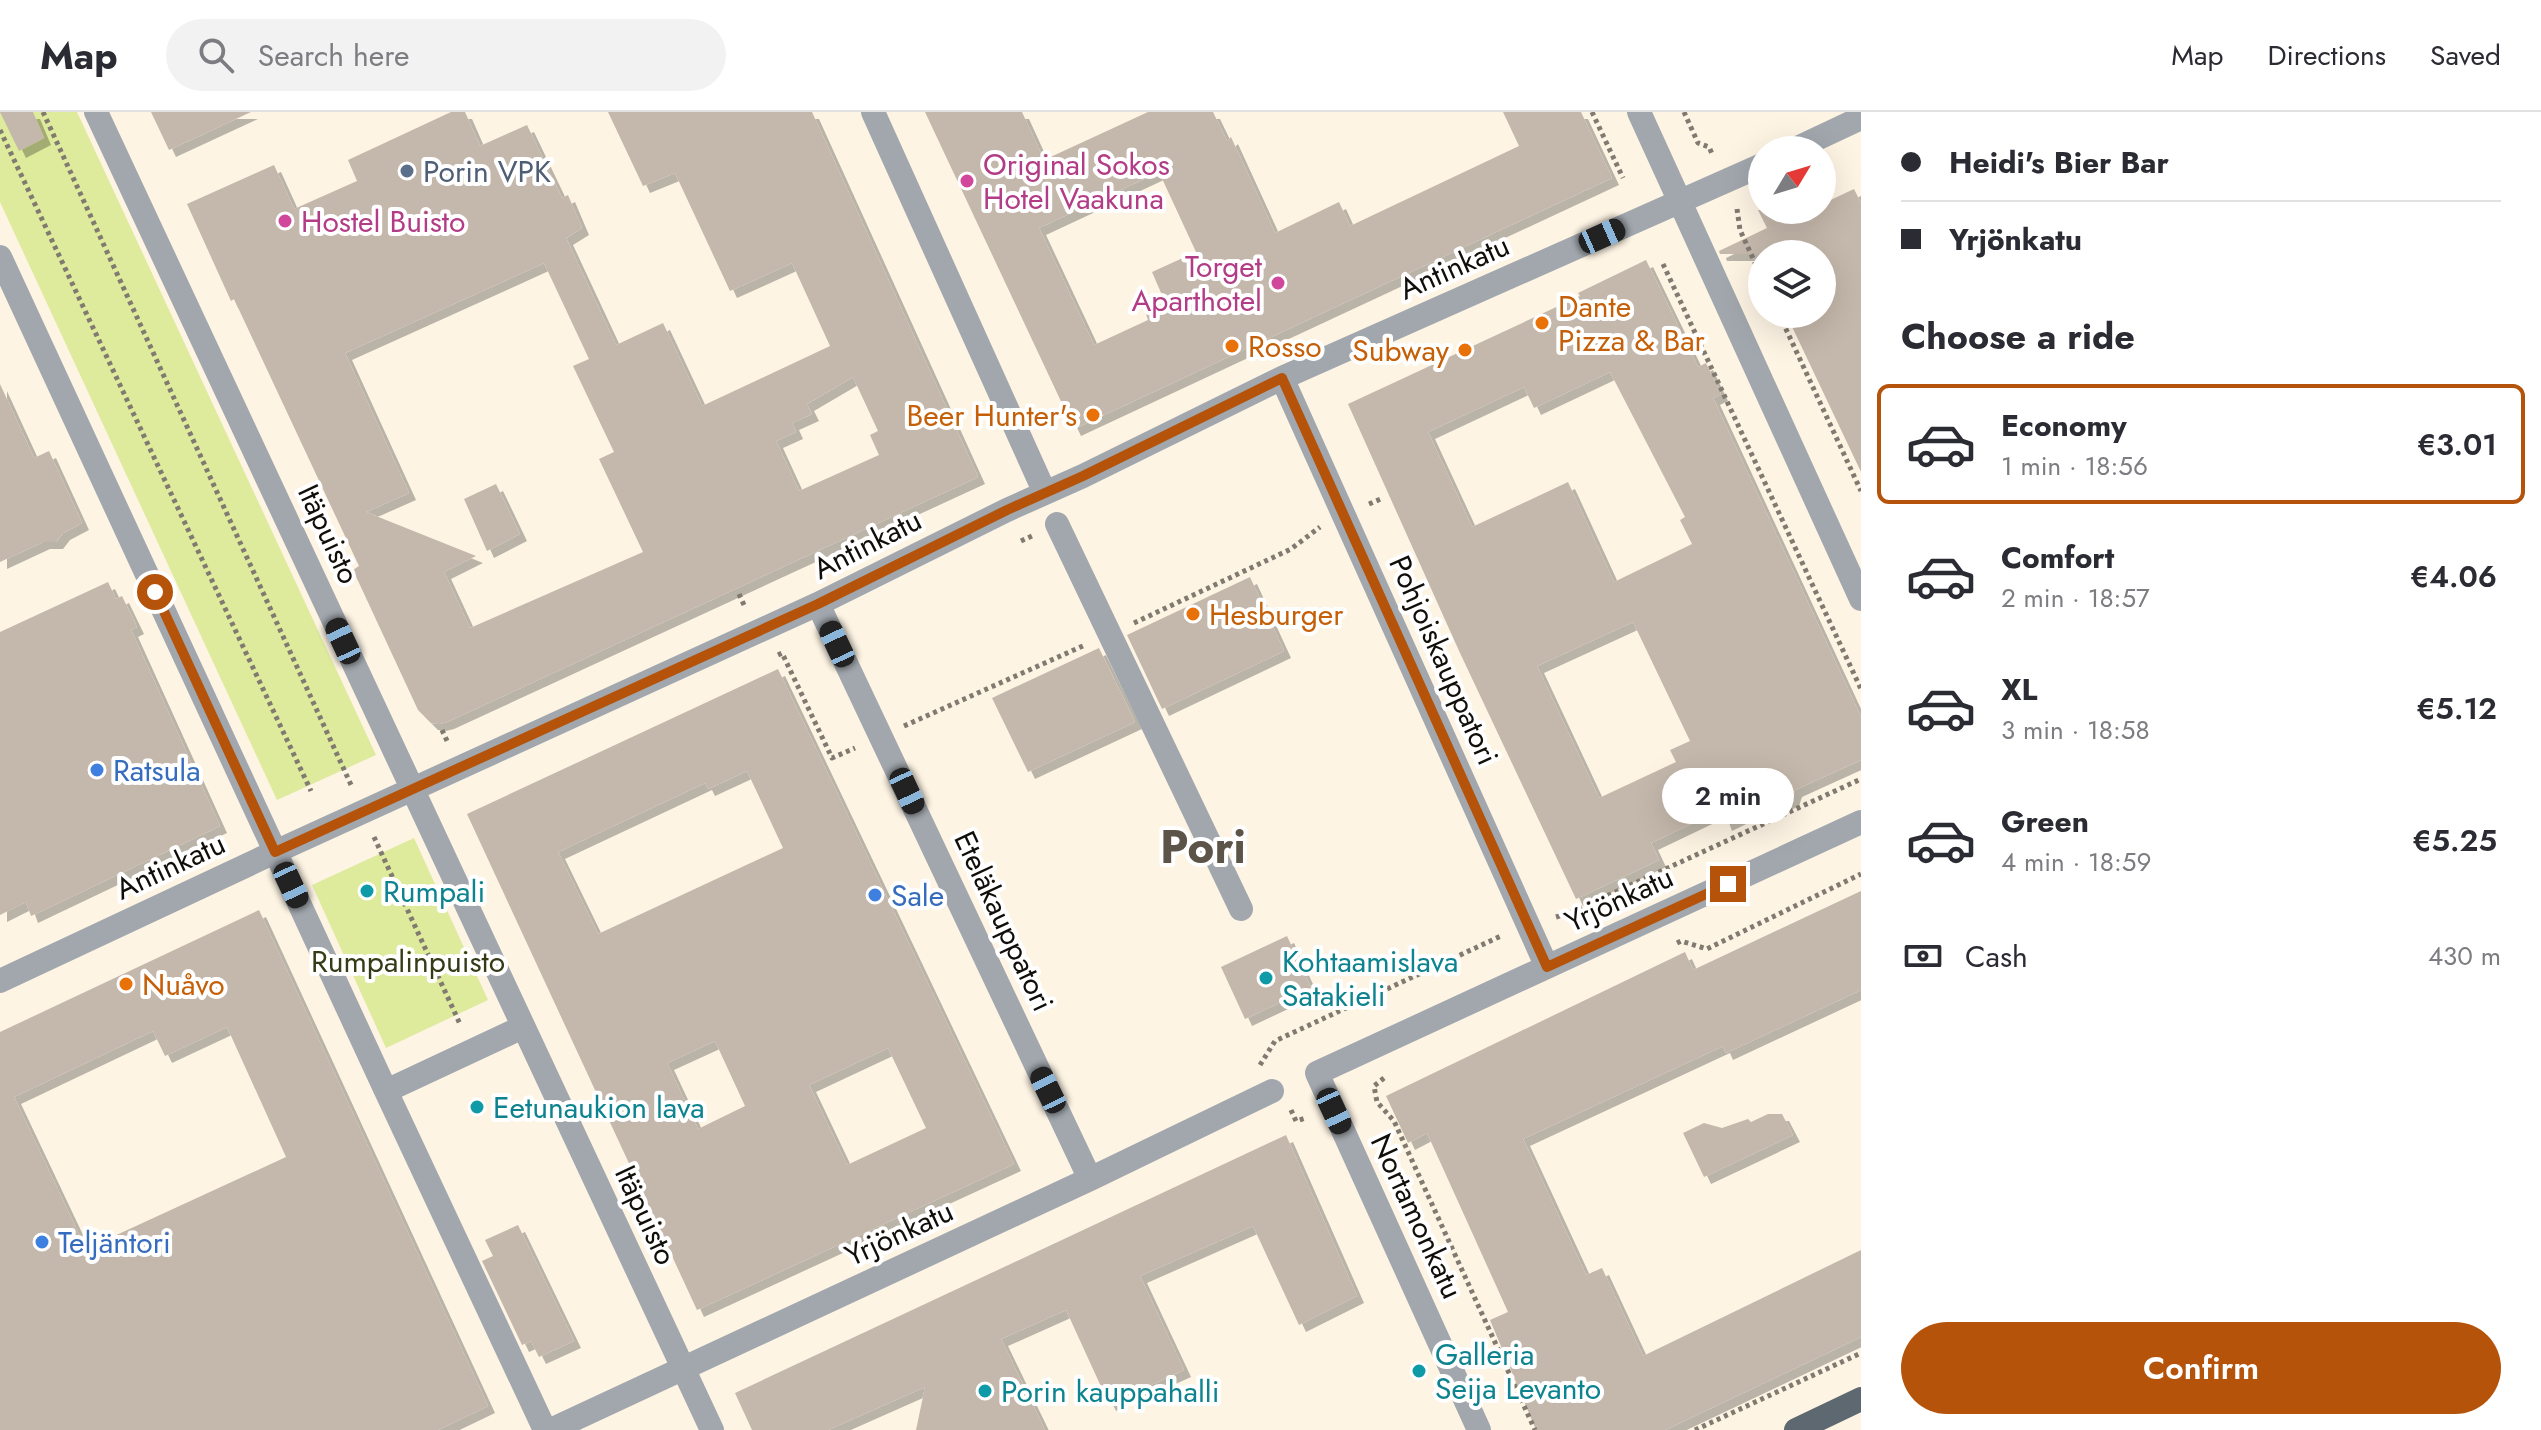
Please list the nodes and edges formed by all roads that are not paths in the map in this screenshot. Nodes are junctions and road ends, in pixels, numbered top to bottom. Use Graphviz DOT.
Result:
graph roads {
  1 [pos="96,112"];
  2 [pos="873,112"];
  3 [pos="1639,112"];
  4 [pos="1861,118"];
  5 [pos="1823,136"];
  6 [pos="1748,171"];
  7 [pos="1681,202"];
  8 [pos="0,257"];
  9 [pos="1282,378"];
  10 [pos="1045,493"];
  11 [pos="1057,524"];
  12 [pos="1861,599"];
  13 [pos="818,604"];
  14 [pos="412,789"];
  15 [pos="1861,822"];
  16 [pos="275,852"];
  17 [pos="1241,909"];
  18 [pos="1547,967"];
  19 [pos="0,981"];
  20 [pos="523,1027"];
  21 [pos="1317,1073"];
  22 [pos="386,1091"];
  23 [pos="1272,1091"];
  24 [pos="1090,1179"];
  25 [pos="684,1369"];
  26 [pos="1861,1399"];
  27 [pos="1799,1429"];
  28 [pos="548,1430"];
  29 [pos="712,1430"];
  30 [pos="1479,1430"];
  1 -- 14 [label="street, Itäpuisto"];
  2 -- 10 [label="street"];
  3 -- 7 [label="street"];
  4 -- 5 [label="street"];
  6 -- 7 [label="street, Antinkatu"];
  7 -- 9 [label="street, Antinkatu"];
  7 -- 12 [label="street"];
  8 -- 16 [label="street"];
  9 -- 10 [label="street, Antinkatu"];
  9 -- 18 [label="street, Pohjoiskauppatori"];
  10 -- 13 [label="street, Antinkatu"];
  11 -- 17 [label="street"];
  13 -- 14 [label="street, Antinkatu"];
  13 -- 24 [label="street, Eteläkauppatori"];
  14 -- 16 [label="street, Antinkatu"];
  14 -- 20 [label="street, Itäpuisto"];
  15 -- 18 [label="street, Yrjönkatu"];
  16 -- 19 [label="street, Antinkatu"];
  16 -- 22 [label="street"];
  18 -- 21 [label="street, Yrjönkatu"];
  20 -- 22 [label="street"];
  20 -- 25 [label="street, Itäpuisto"];
  21 -- 30 [label="street, Nortamonkatu"];
  22 -- 28 [label="street"];
  23 -- 24 [label="street, Yrjönkatu"];
  24 -- 25 [label="street, Yrjönkatu"];
  25 -- 28 [label="street, Yrjönkatu"];
  25 -- 29 [label="street, Itäpuisto"];
  26 -- 27 [label="main road"];
}
